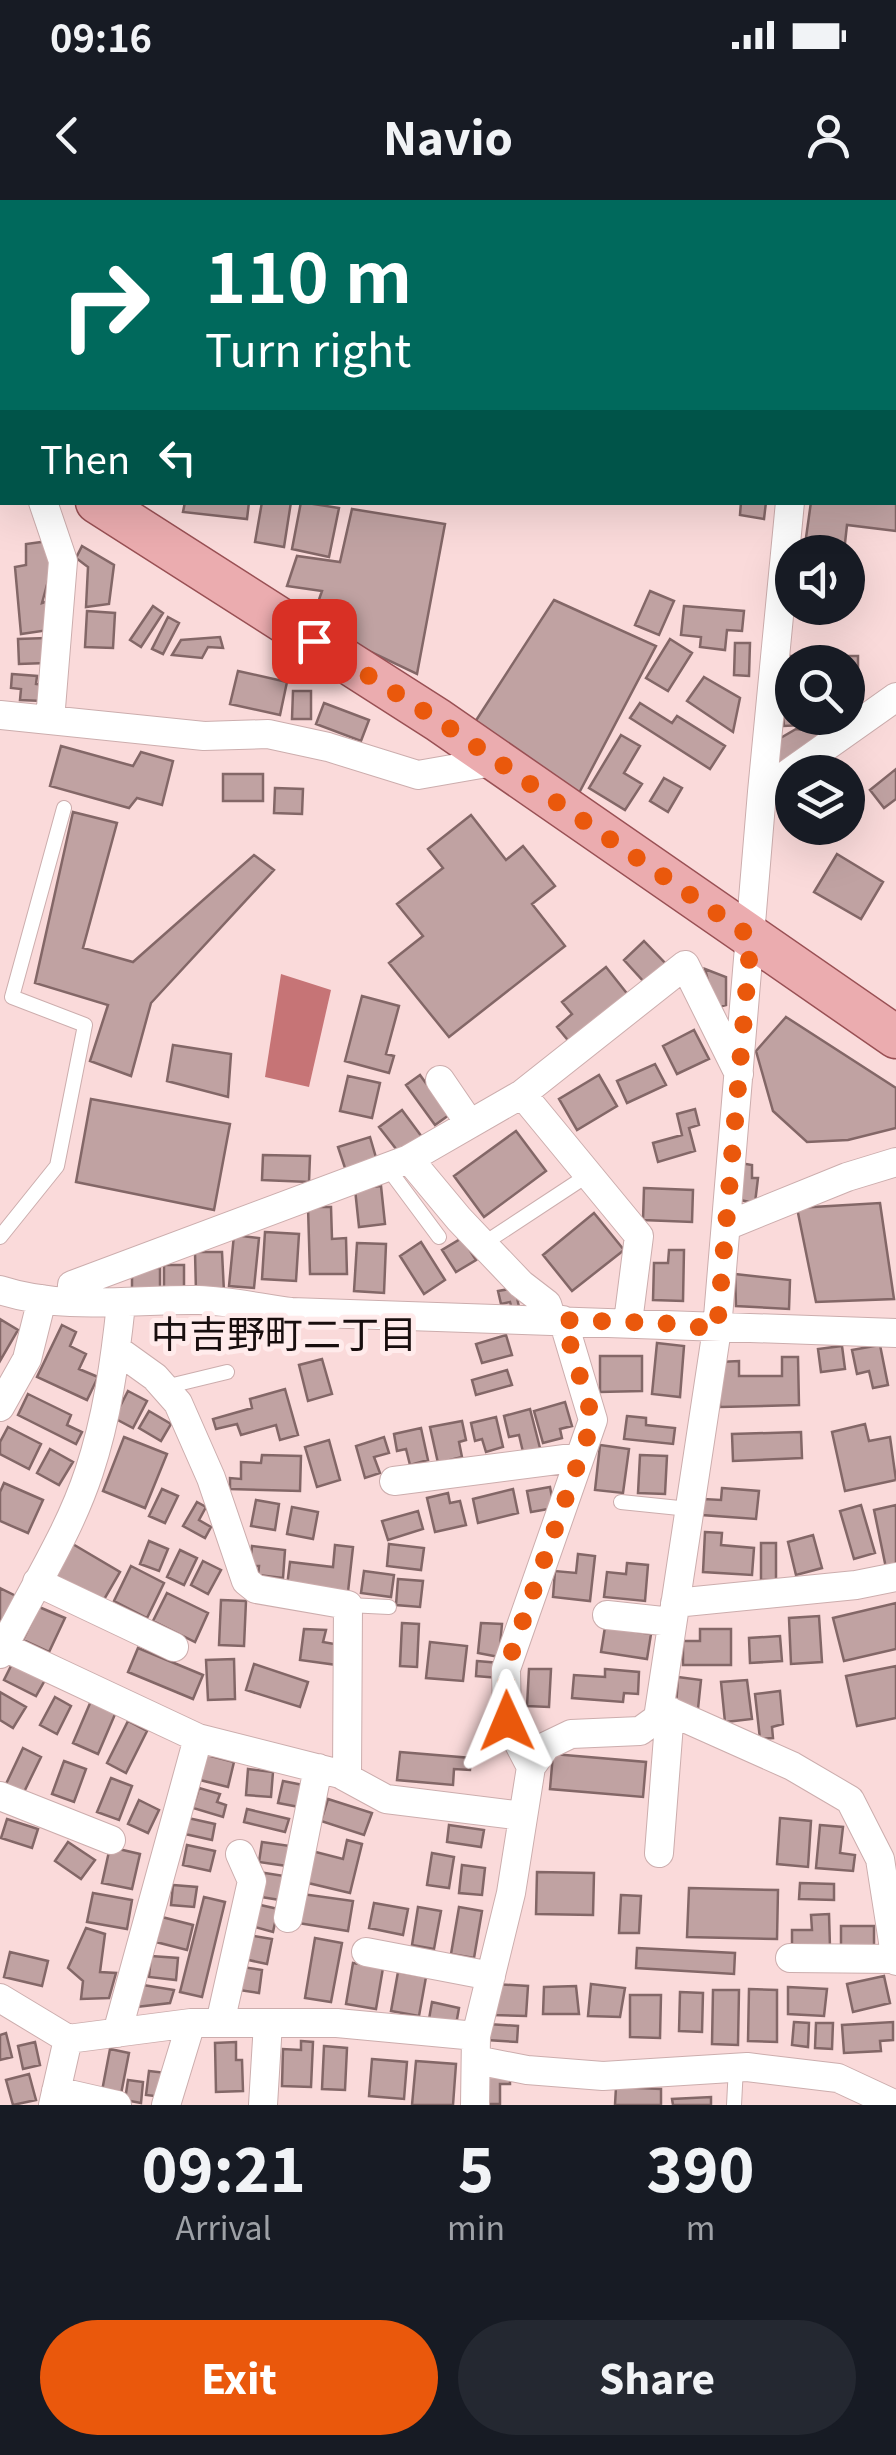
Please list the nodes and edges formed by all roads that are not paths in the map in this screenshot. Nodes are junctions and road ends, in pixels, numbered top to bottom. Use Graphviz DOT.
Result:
graph roads {
  1 [pos="44,505"];
  2 [pos="102,505"];
  3 [pos="790,505"];
  4 [pos="896,697"];
  5 [pos="0,714"];
  6 [pos="50,720"];
  7 [pos="498,761"];
  8 [pos="762,792"];
  9 [pos="64,808"];
  10 [pos="751,937"];
  11 [pos="896,1037"];
  12 [pos="740,1074"];
  13 [pos="440,1080"];
  14 [pos="522,1094"];
  15 [pos="470,1124"];
  16 [pos="896,1162"];
  17 [pos="398,1163"];
  18 [pos="588,1174"];
  19 [pos="726,1226"];
  20 [pos="0,1237"];
  21 [pos="439,1237"];
  22 [pos="483,1244"];
  23 [pos="0,1290"];
  24 [pos="42,1299"];
  25 [pos="71,1302"];
  26 [pos="122,1304"];
  27 [pos="557,1320"];
  28 [pos="628,1322"];
  29 [pos="717,1329"];
  30 [pos="896,1334"];
  31 [pos="116,1348"];
  32 [pos="227,1372"];
  33 [pos="164,1387"];
  34 [pos="0,1407"];
  35 [pos="580,1457"];
  36 [pos="394,1481"];
  37 [pos="621,1502"];
  38 [pos="689,1509"];
  39 [pos="896,1577"];
  40 [pos="36,1582"];
  41 [pos="348,1604"];
  42 [pos="389,1607"];
  43 [pos="673,1612"];
  44 [pos="607,1615"];
  45 [pos="174,1648"];
  46 [pos="2,1650"];
  47 [pos="665,1709"];
  48 [pos="198,1738"];
  49 [pos="530,1767"];
  50 [pos="318,1768"];
  51 [pos="347,1777"];
  52 [pos="0,1796"];
  53 [pos="523,1816"];
  54 [pos="110,1840"];
  55 [pos="659,1853"];
  56 [pos="240,1854"];
  57 [pos="288,1918"];
  58 [pos="366,1952"];
  59 [pos="790,1958"];
  60 [pos="896,1960"];
  61 [pos="491,1976"];
  62 [pos="0,1998"];
  63 [pos="31,2017"];
  64 [pos="0,2023"];
  65 [pos="190,2023"];
  66 [pos="220,2023"];
  67 [pos="268,2023"];
  68 [pos="116,2033"];
  69 [pos="68,2039"];
  70 [pos="476,2048"];
  71 [pos="736,2068"];
  72 [pos="55,2098"];
  73 [pos="117,2105"];
  74 [pos="166,2105"];
  75 [pos="262,2105"];
  76 [pos="475,2105"];
  77 [pos="734,2105"];
  78 [pos="896,2105"];
  1 -- 6 [label="street"];
  2 -- 7 [label="main road"];
  3 -- 8 [label="street"];
  4 -- 8 [label="street"];
  5 -- 6 [label="street"];
  6 -- 7 [label="street"];
  7 -- 10 [label="main road"];
  8 -- 10 [label="street"];
  9 -- 20 [label="lane"];
  10 -- 11 [label="main road"];
  10 -- 12 [label="street"];
  12 -- 14 [label="street"];
  12 -- 19 [label="street"];
  13 -- 15 [label="street"];
  14 -- 15 [label="street"];
  14 -- 18 [label="street"];
  15 -- 17 [label="street"];
  16 -- 19 [label="street"];
  17 -- 21 [label="lane"];
  17 -- 22 [label="street"];
  17 -- 25 [label="street"];
  18 -- 22 [label="lane"];
  18 -- 28 [label="street"];
  19 -- 29 [label="street"];
  22 -- 27 [label="street"];
  23 -- 24 [label="street"];
  24 -- 25 [label="street"];
  24 -- 34 [label="street"];
  25 -- 26 [label="street"];
  26 -- 27 [label="street"];
  26 -- 31 [label="street"];
  27 -- 28 [label="street"];
  27 -- 35 [label="street"];
  28 -- 29 [label="street"];
  29 -- 30 [label="street"];
  29 -- 38 [label="street"];
  31 -- 33 [label="street"];
  31 -- 40 [label="street"];
  32 -- 33 [label="lane"];
  33 -- 41 [label="street"];
  35 -- 36 [label="street"];
  35 -- 49 [label="street"];
  37 -- 38 [label="lane"];
  38 -- 43 [label="street"];
  39 -- 43 [label="street"];
  40 -- 45 [label="street"];
  40 -- 46 [label="street"];
  41 -- 42 [label="lane"];
  41 -- 51 [label="street"];
  43 -- 44 [label="street"];
  43 -- 47 [label="street"];
  46 -- 48 [label="street"];
  47 -- 49 [label="street"];
  47 -- 55 [label="street"];
  47 -- 60 [label="street"];
  48 -- 50 [label="street"];
  48 -- 68 [label="street"];
  49 -- 53 [label="street"];
  50 -- 51 [label="street"];
  50 -- 57 [label="street"];
  51 -- 53 [label="street"];
  52 -- 54 [label="street"];
  53 -- 61 [label="street"];
  56 -- 66 [label="street"];
  58 -- 61 [label="street"];
  59 -- 60 [label="street"];
  61 -- 70 [label="street"];
  62 -- 63 [label="street"];
  63 -- 64 [label="street"];
  63 -- 69 [label="street"];
  65 -- 66 [label="street"];
  65 -- 68 [label="street"];
  65 -- 74 [label="street"];
  66 -- 67 [label="street"];
  67 -- 70 [label="street"];
  67 -- 75 [label="street"];
  68 -- 69 [label="street"];
  69 -- 72 [label="street"];
  70 -- 71 [label="street"];
  70 -- 76 [label="street"];
  71 -- 77 [label="lane"];
  71 -- 78 [label="street"];
  72 -- 73 [label="street"];
}
